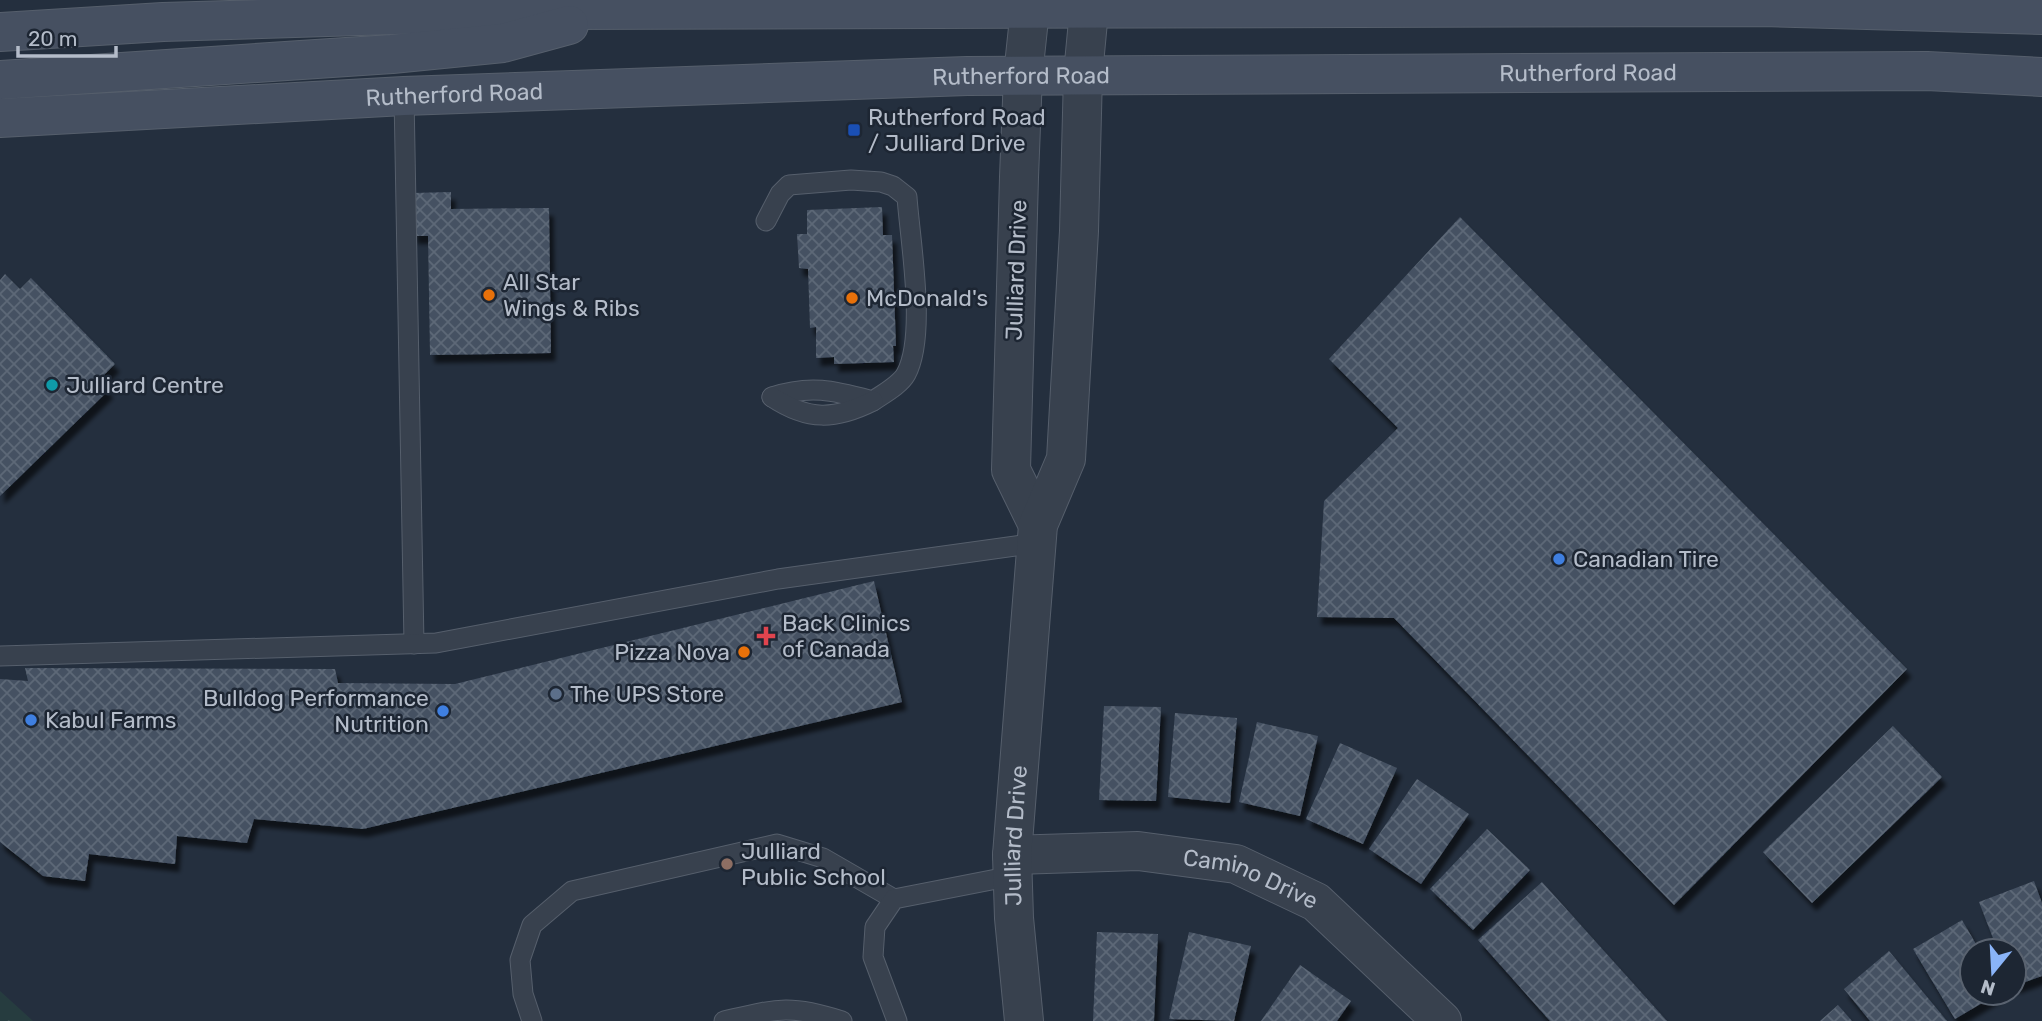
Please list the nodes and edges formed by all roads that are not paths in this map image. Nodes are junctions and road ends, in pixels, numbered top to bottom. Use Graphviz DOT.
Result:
graph roads {
  1 [pos="1757,3"];
  2 [pos="1031,4"];
  3 [pos="1090,4"];
  4 [pos="522,6"];
  5 [pos="628,10"];
  6 [pos="2042,15"];
  7 [pos="0,32"];
  8 [pos="1083,74"];
  9 [pos="1023,75"];
  10 [pos="2042,77"];
  11 [pos="0,80"];
  12 [pos="404,96"];
  13 [pos="0,118"];
  14 [pos="766,222"];
  15 [pos="772,397"];
  16 [pos="1038,534"];
  17 [pos="414,644"];
  18 [pos="0,656"];
  19 [pos="1012,865"];
  20 [pos="894,899"];
  21 [pos="532,1021"];
  22 [pos="724,1021"];
  23 [pos="842,1021"];
  24 [pos="897,1021"];
  25 [pos="1024,1021"];
  26 [pos="1442,1021"];
  1 -- 3 [label="main road"];
  1 -- 6 [label="main road"];
  2 -- 3 [label="main road"];
  2 -- 5 [label="main road"];
  2 -- 9 [label="street, Julliard Drive"];
  3 -- 8 [label="street, Julliard Drive"];
  4 -- 5 [label="main road"];
  4 -- 7 [label="main road"];
  5 -- 11 [label="main road"];
  8 -- 9 [label="main road, Rutherford Road"];
  8 -- 10 [label="main road, Rutherford Road"];
  8 -- 16 [label="street, Julliard Drive"];
  9 -- 12 [label="main road, Rutherford Road"];
  9 -- 16 [label="street, Julliard Drive"];
  12 -- 13 [label="main road, Rutherford Road"];
  12 -- 17 [label="lane"];
  14 -- 15 [label="lane"];
  16 -- 17 [label="lane"];
  16 -- 19 [label="street, Julliard Drive"];
  17 -- 18 [label="lane"];
  19 -- 20 [label="lane"];
  19 -- 25 [label="street, Julliard Drive"];
  19 -- 26 [label="street, Camino Drive"];
  20 -- 21 [label="lane"];
  20 -- 24 [label="lane"];
  22 -- 23 [label="lane"];
}
